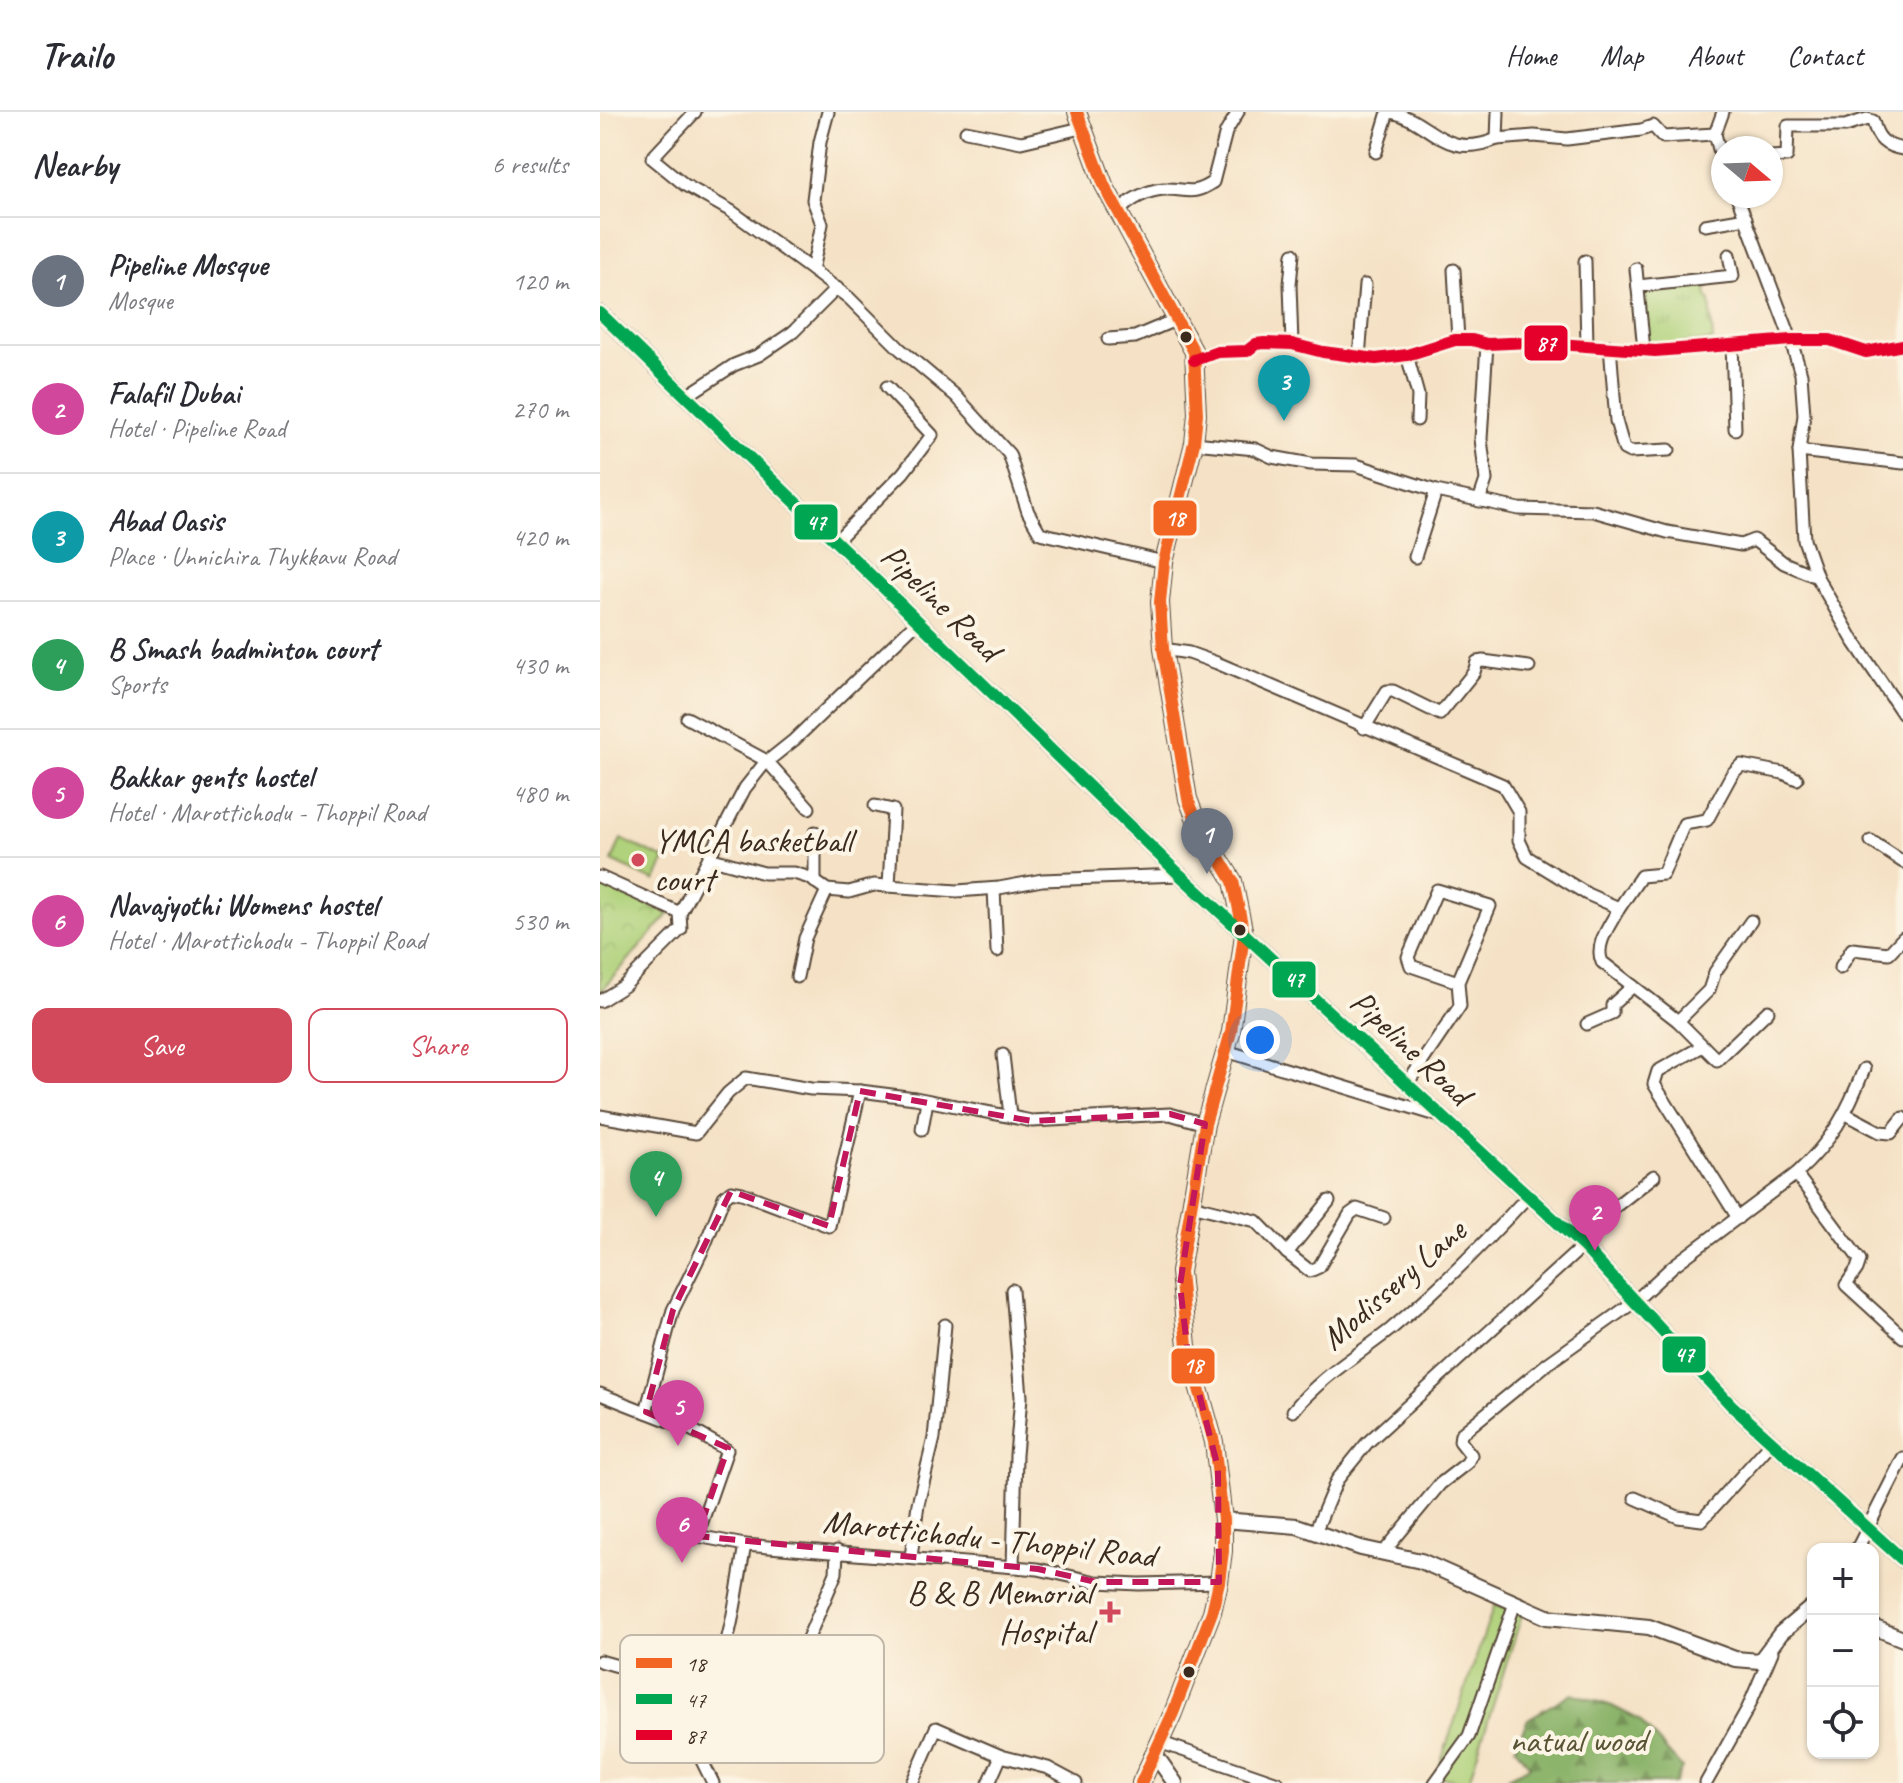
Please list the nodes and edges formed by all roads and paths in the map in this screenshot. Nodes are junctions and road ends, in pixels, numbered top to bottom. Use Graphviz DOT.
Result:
graph roads {
  1 [pos="695,112"];
  2 [pos="828,112"];
  3 [pos="1238,112"];
  4 [pos="1390,112"];
  5 [pos="1498,112"];
  6 [pos="1723,112"];
  7 [pos="1079,120"];
  8 [pos="966,131"];
  9 [pos="1715,134"];
  10 [pos="1497,139"];
  11 [pos="1903,149"];
  12 [pos="1376,152"];
  13 [pos="1783,156"];
  14 [pos="1742,208"];
  15 [pos="1118,212"];
  16 [pos="1746,218"];
  17 [pos="1705,225"];
  18 [pos="1293,254"];
  19 [pos="1729,255"];
  20 [pos="1585,261"];
  21 [pos="1636,269"];
  22 [pos="812,270"];
  23 [pos="1454,270"];
  24 [pos="1365,285"];
  25 [pos="1638,286"];
  26 [pos="837,288"];
  27 [pos="600,313"];
  28 [pos="1175,320"];
  29 [pos="1108,339"];
  30 [pos="1458,340"];
  31 [pos="1791,340"];
  32 [pos="1292,344"];
  33 [pos="1487,344"];
  34 [pos="1732,344"];
  35 [pos="1587,345"];
  36 [pos="1903,345"];
  37 [pos="1610,346"];
  38 [pos="1644,350"];
  39 [pos="1407,355"];
  40 [pos="1359,357"];
  41 [pos="1194,360"];
  42 [pos="887,387"];
  43 [pos="685,397"];
  44 [pos="1417,420"];
  45 [pos="1735,429"];
  46 [pos="1194,443"];
  47 [pos="1669,450"];
  48 [pos="1799,451"];
  49 [pos="1903,463"];
  50 [pos="1436,491"];
  51 [pos="1479,501"];
  52 [pos="835,542"];
  53 [pos="1415,557"];
  54 [pos="1164,562"];
  55 [pos="1817,577"];
  56 [pos="918,621"];
  57 [pos="1163,649"];
  58 [pos="1529,667"];
  59 [pos="1903,714"];
  60 [pos="687,718"];
  61 [pos="1364,728"];
  62 [pos="767,761"];
  63 [pos="1797,779"];
  64 [pos="875,806"];
  65 [pos="809,808"];
  66 [pos="815,832"];
  67 [pos="1871,841"];
  68 [pos="709,858"];
  69 [pos="1903,862"];
  70 [pos="1180,875"];
  71 [pos="600,877"];
  72 [pos="815,882"];
  73 [pos="889,886"];
  74 [pos="994,889"];
  75 [pos="827,890"];
  76 [pos="1618,910"];
  77 [pos="680,913"];
  78 [pos="1751,921"];
  79 [pos="1244,934"];
  80 [pos="1903,938"];
  81 [pos="997,951"];
  82 [pos="1840,968"];
  83 [pos="797,977"];
  84 [pos="1458,982"];
  85 [pos="1633,986"];
  86 [pos="600,1001"];
  87 [pos="1768,1011"];
  88 [pos="1678,1021"];
  89 [pos="1587,1024"];
  90 [pos="1703,1046"];
  91 [pos="1226,1051"];
  92 [pos="1003,1055"];
  93 [pos="1864,1069"];
  94 [pos="1407,1084"];
  95 [pos="860,1091"];
  96 [pos="927,1101"];
  97 [pos="1846,1114"];
  98 [pos="1010,1115"];
  99 [pos="600,1116"];
  100 [pos="1443,1117"];
  101 [pos="1903,1118"];
  102 [pos="1205,1124"];
  103 [pos="922,1129"];
  104 [pos="1796,1174"];
  105 [pos="1654,1176"];
  106 [pos="1527,1197"];
  107 [pos="1329,1201"];
  108 [pos="1191,1205"];
  109 [pos="1384,1218"];
  110 [pos="1738,1218"];
  111 [pos="1578,1243"];
  112 [pos="1287,1253"];
  113 [pos="1012,1290"];
  114 [pos="1634,1302"];
  115 [pos="945,1325"];
  116 [pos="1903,1337"];
  117 [pos="600,1394"];
  118 [pos="1293,1411"];
  119 [pos="646,1412"];
  120 [pos="1773,1441"];
  121 [pos="1903,1458"];
  122 [pos="1635,1498"];
  123 [pos="1223,1520"];
  124 [pos="1867,1526"];
  125 [pos="1315,1532"];
  126 [pos="1860,1543"];
  127 [pos="745,1545"];
  128 [pos="837,1551"];
  129 [pos="1383,1553"];
  130 [pos="911,1557"];
  131 [pos="1903,1560"];
  132 [pos="1013,1567"];
  133 [pos="1219,1582"];
  134 [pos="1515,1603"];
  135 [pos="1807,1611"];
  136 [pos="1879,1629"];
  137 [pos="726,1635"];
  138 [pos="809,1635"];
  139 [pos="1778,1637"];
  140 [pos="1903,1639"];
  141 [pos="600,1661"];
  142 [pos="620,1667"];
  143 [pos="1156,1748"];
  144 [pos="1001,1756"];
  145 [pos="704,1763"];
  146 [pos="713,1783"];
  147 [pos="912,1783"];
  148 [pos="989,1783"];
  149 [pos="1076,1783"];
  150 [pos="1141,1783"];
  151 [pos="1175,1783"];
  152 [pos="1278,1783"];
  153 [pos="1435,1783"];
  154 [pos="1706,1783"];
  1 -- 22 [label="street"];
  2 -- 22 [label="street"];
  3 -- 15 [label="street"];
  4 -- 10 [label="street"];
  4 -- 12 [label="street"];
  5 -- 10 [label="street"];
  6 -- 9 [label="street"];
  7 -- 8 [label="street"];
  7 -- 15 [label="main road"];
  9 -- 10 [label="street"];
  11 -- 13 [label="street"];
  14 -- 16 [label="street"];
  15 -- 28 [label="main road"];
  16 -- 17 [label="street"];
  16 -- 31 [label="street"];
  18 -- 32 [label="street"];
  19 -- 25 [label="street"];
  20 -- 35 [label="street"];
  21 -- 25 [label="street"];
  22 -- 26 [label="street"];
  23 -- 30 [label="street"];
  24 -- 40 [label="street"];
  25 -- 38 [label="street"];
  26 -- 43 [label="street"];
  26 -- 54 [label="street"];
  27 -- 43 [label="street, Pipeline Road"];
  28 -- 29 [label="street"];
  28 -- 41 [label="main road"];
  30 -- 33 [label="street"];
  30 -- 39 [label="street"];
  31 -- 34 [label="street"];
  31 -- 36 [label="street"];
  31 -- 48 [label="street"];
  32 -- 40 [label="street"];
  32 -- 41 [label="street"];
  33 -- 35 [label="street"];
  33 -- 51 [label="street"];
  34 -- 38 [label="street"];
  34 -- 45 [label="street"];
  35 -- 37 [label="street"];
  37 -- 38 [label="street"];
  37 -- 47 [label="street"];
  39 -- 40 [label="street"];
  39 -- 44 [label="street"];
  41 -- 46 [label="main road"];
  42 -- 52 [label="street"];
  43 -- 52 [label="street, Pipeline Road"];
  46 -- 50 [label="street"];
  46 -- 54 [label="main road"];
  48 -- 49 [label="street"];
  48 -- 55 [label="street"];
  50 -- 51 [label="street"];
  50 -- 53 [label="street"];
  51 -- 55 [label="street"];
  52 -- 56 [label="street, Pipeline Road"];
  54 -- 57 [label="main road"];
  55 -- 59 [label="street"];
  56 -- 62 [label="street"];
  56 -- 70 [label="street, Pipeline Road"];
  57 -- 61 [label="street"];
  57 -- 79 [label="main road"];
  58 -- 61 [label="street"];
  60 -- 62 [label="street"];
  61 -- 76 [label="street"];
  62 -- 65 [label="street"];
  62 -- 68 [label="street"];
  63 -- 76 [label="street"];
  64 -- 73 [label="street"];
  66 -- 72 [label="street"];
  67 -- 69 [label="street"];
  68 -- 72 [label="street"];
  68 -- 77 [label="street"];
  70 -- 74 [label="street"];
  70 -- 79 [label="street, Pipeline Road"];
  71 -- 77 [label="street"];
  72 -- 75 [label="street"];
  73 -- 74 [label="street"];
  73 -- 75 [label="street"];
  74 -- 81 [label="street"];
  75 -- 83 [label="street"];
  76 -- 85 [label="street"];
  77 -- 86 [label="street"];
  78 -- 88 [label="street"];
  79 -- 91 [label="main road"];
  79 -- 94 [label="street, Pipeline Road"];
  80 -- 82 [label="street"];
  84 -- 84 [label="street"];
  84 -- 94 [label="street"];
  85 -- 88 [label="street"];
  85 -- 89 [label="street"];
  87 -- 90 [label="street"];
  88 -- 90 [label="street"];
  90 -- 110 [label="street"];
  91 -- 100 [label="street"];
  91 -- 102 [label="main road"];
  92 -- 98 [label="street"];
  93 -- 97 [label="street"];
  94 -- 100 [label="street, Pipeline Road"];
  95 -- 96 [label="street"];
  95 -- 99 [label="street"];
  95 -- 119 [label="street"];
  96 -- 98 [label="street"];
  96 -- 103 [label="street"];
  97 -- 101 [label="street"];
  97 -- 104 [label="street"];
  98 -- 102 [label="street"];
  100 -- 106 [label="street, Pipeline Road"];
  102 -- 108 [label="main road"];
  104 -- 110 [label="street"];
  104 -- 116 [label="street"];
  105 -- 111 [label="street"];
  106 -- 111 [label="street, Pipeline Road"];
  106 -- 118 [label="street, Modissery Lane"];
  107 -- 112 [label="street"];
  108 -- 112 [label="street"];
  108 -- 123 [label="main road"];
  109 -- 112 [label="street"];
  110 -- 114 [label="street"];
  111 -- 114 [label="street, Pipeline Road"];
  111 -- 125 [label="street"];
  113 -- 132 [label="street"];
  114 -- 120 [label="street, Pipeline Road"];
  114 -- 129 [label="street"];
  115 -- 130 [label="street"];
  117 -- 119 [label="street, Marottichodu - Thoppil Road"];
  119 -- 127 [label="street, Marottichodu - Thoppil Road"];
  120 -- 122 [label="street"];
  120 -- 124 [label="street, Pipeline Road"];
  121 -- 124 [label="street"];
  123 -- 125 [label="street"];
  123 -- 133 [label="main road"];
  124 -- 126 [label="street"];
  124 -- 131 [label="street, Pipeline Road"];
  125 -- 129 [label="street"];
  127 -- 128 [label="street, Marottichodu - Thoppil Road"];
  127 -- 137 [label="street"];
  128 -- 130 [label="street, Marottichodu - Thoppil Road"];
  128 -- 138 [label="street"];
  129 -- 134 [label="street"];
  130 -- 132 [label="street, Marottichodu - Thoppil Road"];
  132 -- 133 [label="street, Marottichodu - Thoppil Road"];
  133 -- 143 [label="main road"];
  134 -- 139 [label="street"];
  134 -- 153 [label="street"];
  135 -- 139 [label="street"];
  136 -- 140 [label="street"];
  139 -- 154 [label="street"];
  141 -- 142 [label="street"];
  143 -- 150 [label="main road"];
  143 -- 151 [label="street"];
  143 -- 152 [label="street"];
  144 -- 147 [label="street"];
  144 -- 148 [label="street"];
  144 -- 149 [label="street"];
  145 -- 146 [label="street"];
}
